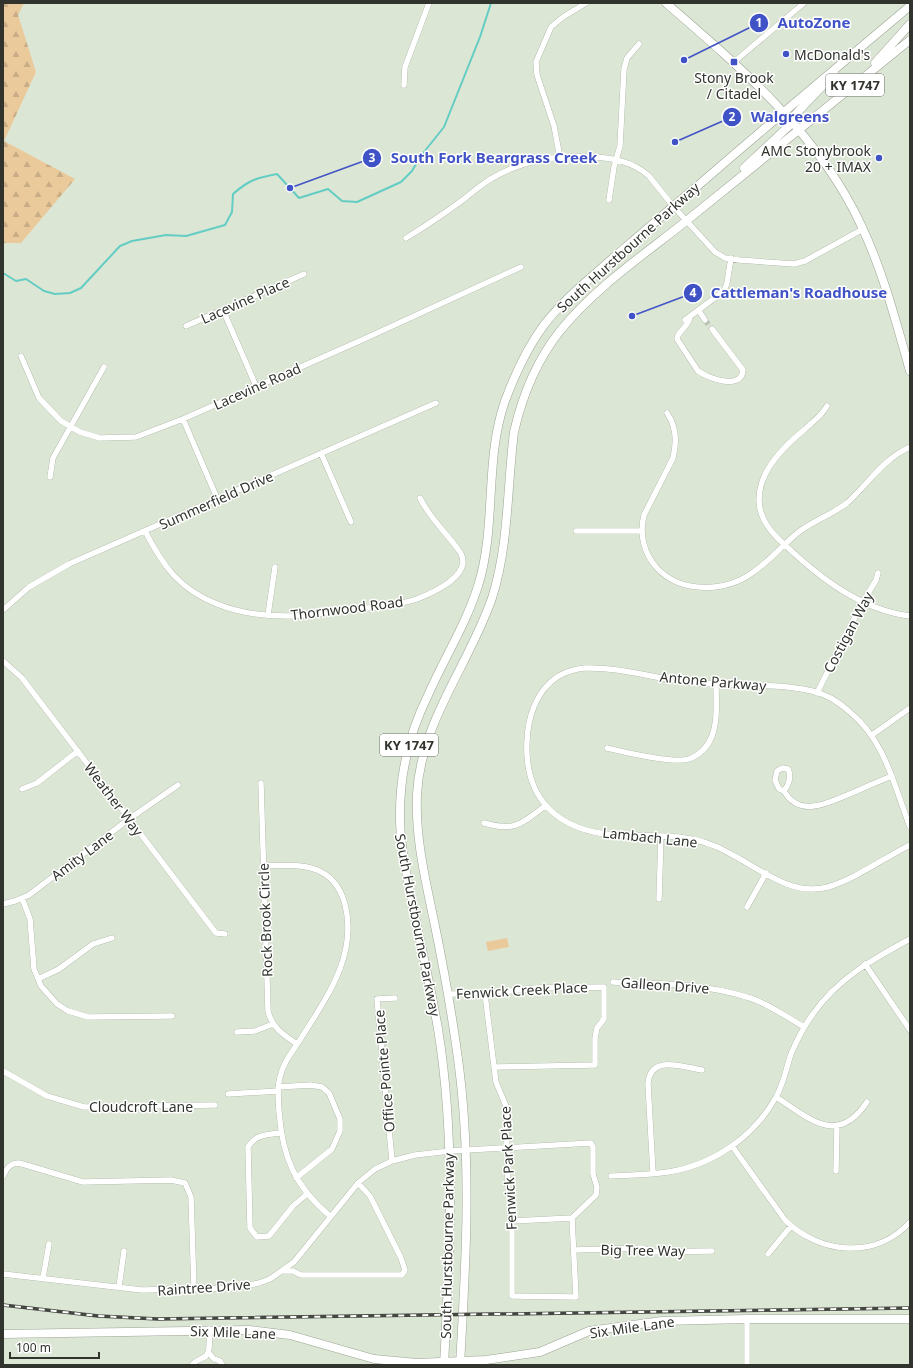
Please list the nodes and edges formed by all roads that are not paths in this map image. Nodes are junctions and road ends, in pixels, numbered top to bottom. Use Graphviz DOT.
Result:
graph roads {
  1 [pos="429,3"];
  2 [pos="586,3"];
  3 [pos="666,3"];
  4 [pos="804,3"];
  5 [pos="910,6"];
  6 [pos="910,24"];
  7 [pos="910,40"];
  8 [pos="639,44"];
  9 [pos="845,60"];
  10 [pos="734,62"];
  11 [pos="855,84"];
  12 [pos="404,85"];
  13 [pos="782,112"];
  14 [pos="791,122"];
  15 [pos="799,131"];
  16 [pos="560,158"];
  17 [pos="616,160"];
  18 [pos="721,192"];
  19 [pos="609,200"];
  20 [pos="673,206"];
  21 [pos="686,221"];
  22 [pos="863,229"];
  23 [pos="406,238"];
  24 [pos="731,258"];
  25 [pos="521,267"];
  26 [pos="304,274"];
  27 [pos="223,310"];
  28 [pos="699,311"];
  29 [pos="705,320"];
  30 [pos="186,326"];
  31 [pos="712,329"];
  32 [pos="21,356"];
  33 [pos="104,367"];
  34 [pos="910,372"];
  35 [pos="256,386"];
  36 [pos="436,403"];
  37 [pos="827,406"];
  38 [pos="667,413"];
  39 [pos="183,419"];
  40 [pos="70,426"];
  41 [pos="910,447"];
  42 [pos="321,453"];
  43 [pos="50,477"];
  44 [pos="217,498"];
  45 [pos="420,498"];
  46 [pos="351,522"];
  47 [pos="145,531"];
  48 [pos="576,531"];
  49 [pos="642,531"];
  50 [pos="785,545"];
  51 [pos="275,567"];
  52 [pos="878,573"];
  53 [pos="863,602"];
  54 [pos="3,610"];
  55 [pos="268,615"];
  56 [pos="910,616"];
  57 [pos="3,661"];
  58 [pos="716,684"];
  59 [pos="818,693"];
  60 [pos="910,708"];
  61 [pos="872,735"];
  62 [pos="607,748"];
  63 [pos="78,751"];
  64 [pos="892,776"];
  65 [pos="261,783"];
  66 [pos="178,785"];
  67 [pos="22,789"];
  68 [pos="784,791"];
  69 [pos="545,806"];
  70 [pos="129,819"];
  71 [pos="484,823"];
  72 [pos="910,827"];
  73 [pos="661,836"];
  74 [pos="910,845"];
  75 [pos="263,866"];
  76 [pos="766,873"];
  77 [pos="22,898"];
  78 [pos="659,899"];
  79 [pos="3,904"];
  80 [pos="747,907"];
  81 [pos="225,934"];
  82 [pos="112,938"];
  83 [pos="910,939"];
  84 [pos="865,964"];
  85 [pos="38,979"];
  86 [pos="614,982"];
  87 [pos="449,994"];
  88 [pos="485,994"];
  89 [pos="395,998"];
  90 [pos="172,1016"];
  91 [pos="272,1024"];
  92 [pos="804,1027"];
  93 [pos="910,1030"];
  94 [pos="237,1032"];
  95 [pos="297,1044"];
  96 [pos="494,1067"];
  97 [pos="702,1070"];
  98 [pos="3,1071"];
  99 [pos="278,1089"];
  100 [pos="228,1094"];
  101 [pos="776,1097"];
  102 [pos="867,1102"];
  103 [pos="214,1105"];
  104 [pos="837,1125"];
  105 [pos="280,1133"];
  106 [pos="732,1146"];
  107 [pos="507,1148"];
  108 [pos="450,1151"];
  109 [pos="467,1151"];
  110 [pos="392,1161"];
  111 [pos="836,1171"];
  112 [pos="653,1173"];
  113 [pos="3,1176"];
  114 [pos="611,1176"];
  115 [pos="296,1178"];
  116 [pos="358,1183"];
  117 [pos="307,1194"];
  118 [pos="330,1216"];
  119 [pos="572,1218"];
  120 [pos="512,1221"];
  121 [pos="910,1222"];
  122 [pos="791,1226"];
  123 [pos="49,1244"];
  124 [pos="574,1250"];
  125 [pos="124,1251"];
  126 [pos="712,1251"];
  127 [pos="768,1254"];
  128 [pos="284,1271"];
  129 [pos="3,1274"];
  130 [pos="43,1278"];
  131 [pos="119,1287"];
  132 [pos="194,1288"];
  133 [pos="747,1319"];
  134 [pos="910,1319"];
  135 [pos="209,1329"];
  136 [pos="3,1334"];
  137 [pos="208,1352"];
  138 [pos="460,1363"];
  139 [pos="444,1364"];
  140 [pos="192,1365"];
  141 [pos="222,1365"];
  142 [pos="747,1365"];
  1 -- 12 [label="street"];
  2 -- 16 [label="street"];
  3 -- 10 [label="main road"];
  4 -- 10 [label="street"];
  5 -- 9 [label="main road, South Hurstbourne Parkway / KY 1747"];
  6 -- 11 [label="main road"];
  7 -- 11 [label="main road, South Hurstbourne Parkway / KY 1747"];
  8 -- 17 [label="street"];
  9 -- 13 [label="main road, South Hurstbourne Parkway / KY 1747"];
  9 -- 14 [label="main road"];
  10 -- 13 [label="main road"];
  11 -- 15 [label="main road, South Hurstbourne Parkway / KY 1747"];
  13 -- 14 [label="main road"];
  13 -- 20 [label="main road, South Hurstbourne Parkway / KY 1747"];
  14 -- 15 [label="main road"];
  14 -- 18 [label="main road"];
  15 -- 18 [label="main road, South Hurstbourne Parkway / KY 1747"];
  15 -- 22 [label="main road"];
  16 -- 17 [label="street"];
  16 -- 23 [label="street"];
  17 -- 19 [label="street"];
  17 -- 20 [label="street"];
  18 -- 21 [label="main road, South Hurstbourne Parkway / KY 1747"];
  20 -- 21 [label="street"];
  20 -- 108 [label="main road, South Hurstbourne Parkway / KY 1747"];
  21 -- 24 [label="street"];
  21 -- 87 [label="main road, South Hurstbourne Parkway / KY 1747"];
  22 -- 24 [label="street"];
  22 -- 34 [label="main road"];
  24 -- 28 [label="street"];
  25 -- 35 [label="street, Lacevine Road"];
  26 -- 27 [label="street, Lacevine Place"];
  27 -- 30 [label="street, Lacevine Place"];
  27 -- 35 [label="street"];
  28 -- 29 [label="street"];
  28 -- 31 [label="street"];
  32 -- 40 [label="street, Lacevine Road"];
  33 -- 40 [label="street"];
  35 -- 39 [label="street, Lacevine Road"];
  36 -- 42 [label="street, Summerfield Drive"];
  37 -- 50 [label="street"];
  38 -- 49 [label="street"];
  39 -- 40 [label="street, Lacevine Road"];
  39 -- 44 [label="street"];
  40 -- 43 [label="street"];
  41 -- 50 [label="street"];
  42 -- 44 [label="street, Summerfield Drive"];
  42 -- 46 [label="street"];
  44 -- 47 [label="street, Summerfield Drive"];
  45 -- 55 [label="street, Thornwood Road"];
  47 -- 54 [label="street, Summerfield Drive"];
  47 -- 55 [label="street, Thornwood Road"];
  48 -- 49 [label="street"];
  49 -- 50 [label="street"];
  50 -- 53 [label="street"];
  51 -- 55 [label="street"];
  52 -- 53 [label="street, Costigan Way"];
  53 -- 56 [label="street"];
  53 -- 59 [label="street, Costigan Way"];
  57 -- 63 [label="street, Weather Way"];
  58 -- 59 [label="street, Antone Parkway"];
  58 -- 62 [label="street"];
  58 -- 69 [label="street, Antone Parkway"];
  59 -- 61 [label="street, Antone Parkway"];
  60 -- 61 [label="street"];
  61 -- 64 [label="street, Antone Parkway"];
  63 -- 67 [label="street"];
  63 -- 70 [label="street, Weather Way"];
  64 -- 68 [label="street"];
  64 -- 72 [label="street, Antone Parkway"];
  65 -- 75 [label="street, Rock Brook Circle"];
  66 -- 70 [label="street, Amity Lane"];
  69 -- 71 [label="street"];
  69 -- 73 [label="street, Lambach Lane"];
  70 -- 77 [label="street, Amity Lane"];
  70 -- 81 [label="street, Weather Way"];
  73 -- 76 [label="street, Lambach Lane"];
  73 -- 78 [label="street"];
  74 -- 76 [label="street, Lambach Lane"];
  75 -- 91 [label="street, Rock Brook Circle"];
  75 -- 95 [label="street"];
  76 -- 80 [label="street"];
  77 -- 79 [label="street, Amity Lane"];
  77 -- 85 [label="street"];
  82 -- 85 [label="street"];
  83 -- 84 [label="street"];
  84 -- 92 [label="street"];
  84 -- 93 [label="street"];
  85 -- 90 [label="street"];
  86 -- 92 [label="street, Galleon Drive"];
  87 -- 88 [label="street, Fenwick Creek Place"];
  87 -- 109 [label="main road, South Hurstbourne Parkway / KY 1747"];
  88 -- 96 [label="street, Fenwick Park Place"];
  88 -- 96 [label="street, Fenwick Creek Place"];
  89 -- 110 [label="street, Office Pointe Place"];
  91 -- 94 [label="street"];
  91 -- 95 [label="street"];
  92 -- 101 [label="street"];
  95 -- 99 [label="street"];
  96 -- 107 [label="street, Fenwick Park Place"];
  97 -- 112 [label="street"];
  98 -- 103 [label="street, Cloudcroft Lane"];
  99 -- 100 [label="street"];
  99 -- 105 [label="street"];
  99 -- 115 [label="street"];
  101 -- 104 [label="street"];
  101 -- 106 [label="street"];
  102 -- 104 [label="street"];
  104 -- 111 [label="street"];
  105 -- 115 [label="street"];
  105 -- 117 [label="street"];
  106 -- 112 [label="street"];
  106 -- 122 [label="street"];
  107 -- 109 [label="street, Raintree Drive"];
  107 -- 119 [label="street, Raintree Drive"];
  107 -- 120 [label="street, Fenwick Park Place"];
  108 -- 109 [label="street, Raintree Drive"];
  108 -- 110 [label="street, Raintree Drive"];
  108 -- 139 [label="main road, South Hurstbourne Parkway / KY 1747"];
  109 -- 138 [label="main road, South Hurstbourne Parkway / KY 1747"];
  110 -- 116 [label="street, Raintree Drive"];
  112 -- 114 [label="street"];
  113 -- 132 [label="street"];
  115 -- 117 [label="street"];
  116 -- 118 [label="street, Raintree Drive"];
  116 -- 128 [label="street"];
  117 -- 118 [label="street"];
  118 -- 128 [label="street, Raintree Drive"];
  119 -- 120 [label="street"];
  119 -- 124 [label="street"];
  120 -- 124 [label="street, Fenwick Park Place"];
  121 -- 122 [label="street"];
  122 -- 127 [label="street"];
  123 -- 130 [label="street"];
  124 -- 126 [label="street, Big Tree Way"];
  125 -- 131 [label="street"];
  128 -- 132 [label="street, Raintree Drive"];
  129 -- 130 [label="street, Raintree Drive"];
  130 -- 131 [label="street, Raintree Drive"];
  131 -- 132 [label="street, Raintree Drive"];
  133 -- 134 [label="main road, Six Mile Lane"];
  133 -- 138 [label="main road, Six Mile Lane"];
  133 -- 142 [label="street"];
  135 -- 136 [label="main road, Six Mile Lane"];
  135 -- 137 [label="street"];
  135 -- 139 [label="main road, Six Mile Lane"];
  137 -- 140 [label="street"];
  137 -- 141 [label="street"];
  138 -- 139 [label="main road, Six Mile Lane"];
}
